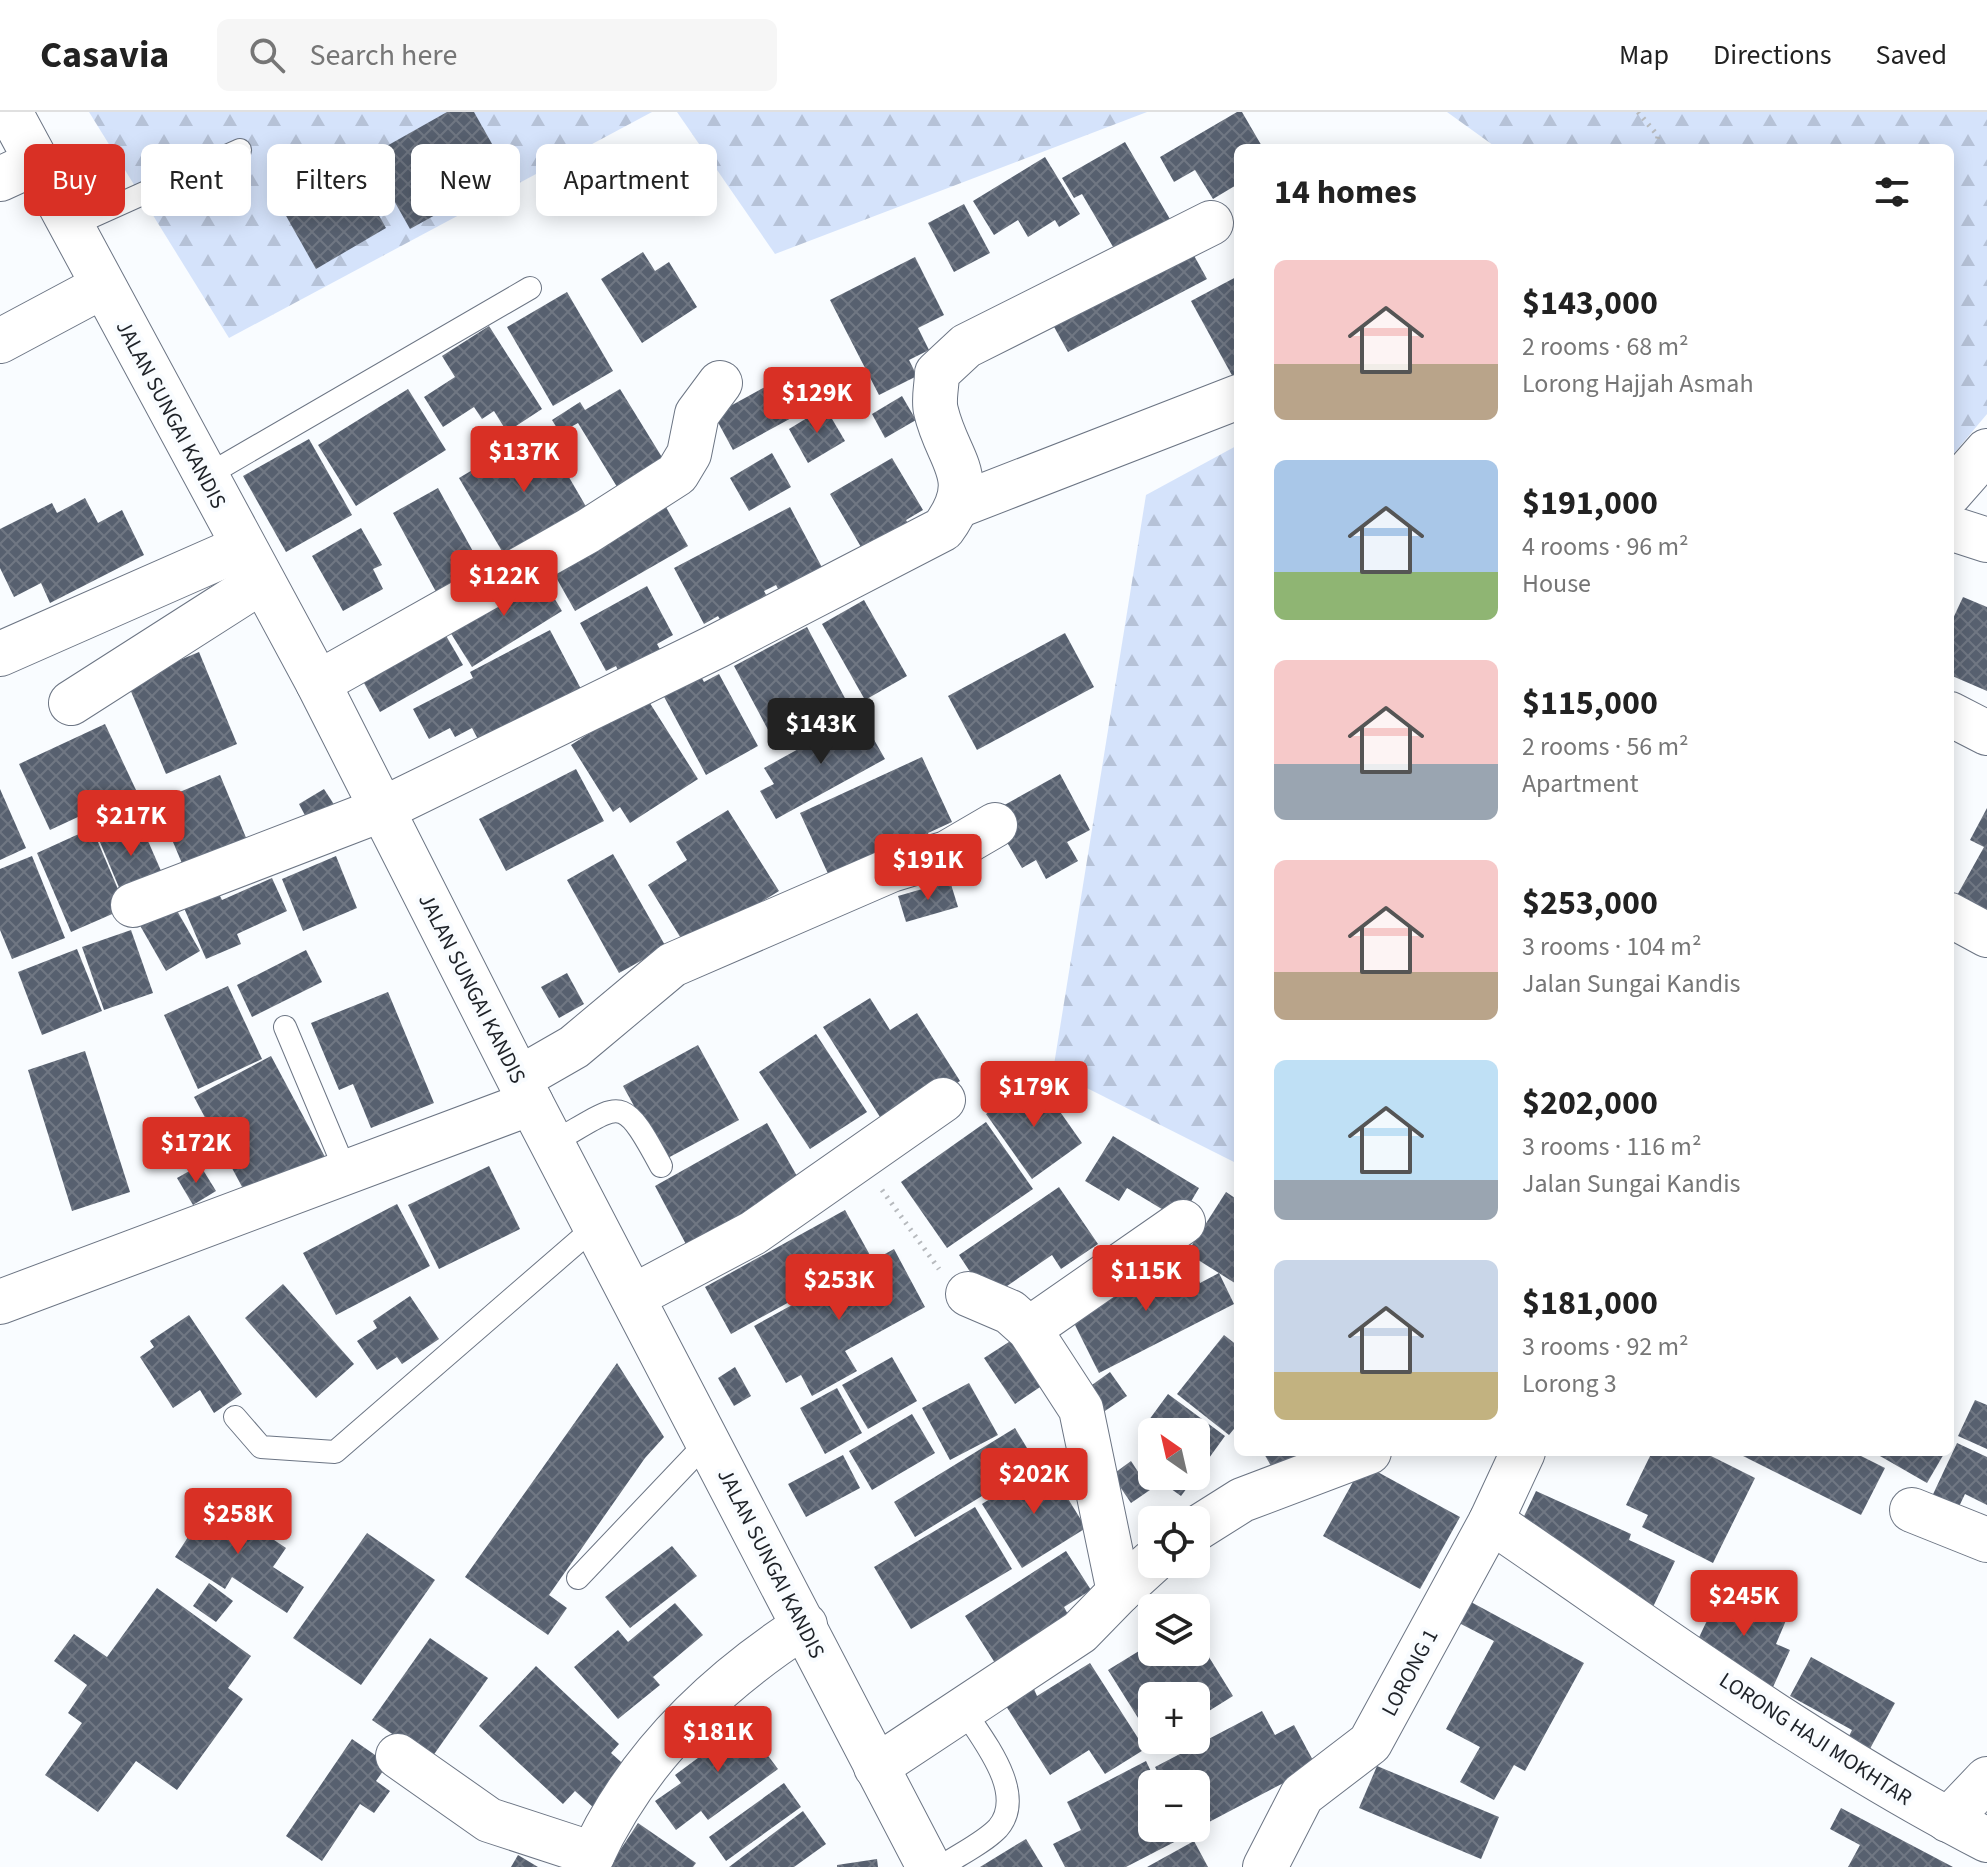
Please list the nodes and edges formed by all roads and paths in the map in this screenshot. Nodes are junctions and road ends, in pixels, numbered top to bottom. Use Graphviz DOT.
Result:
graph roads {
  1 [pos="10,112"];
  2 [pos="1638,112"];
  3 [pos="1657,144"];
  4 [pos="18,170"];
  5 [pos="141,195"];
  6 [pos="1211,223"];
  7 [pos="71,226"];
  8 [pos="103,286"];
  9 [pos="530,288"];
  10 [pos="0,341"];
  11 [pos="720,383"];
  12 [pos="1234,399"];
  13 [pos="1987,451"];
  14 [pos="206,476"];
  15 [pos="1954,488"];
  16 [pos="960,505"];
  17 [pos="1954,529"];
  18 [pos="1987,540"];
  19 [pos="253,564"];
  20 [pos="0,654"];
  21 [pos="318,683"];
  22 [pos="71,703"];
  23 [pos="1954,716"];
  24 [pos="1987,733"];
  25 [pos="383,809"];
  26 [pos="995,825"];
  27 [pos="133,905"];
  28 [pos="1954,917"];
  29 [pos="1987,935"];
  30 [pos="285,1027"];
  31 [pos="525,1090"];
  32 [pos="943,1100"];
  33 [pos="552,1143"];
  34 [pos="857,1157"];
  35 [pos="661,1166"];
  36 [pos="346,1172"];
  37 [pos="1183,1222"];
  38 [pos="597,1225"];
  39 [pos="968,1294"];
  40 [pos="634,1296"];
  41 [pos="0,1302"];
  42 [pos="1029,1329"];
  43 [pos="235,1417"];
  44 [pos="709,1440"];
  45 [pos="1358,1456"];
  46 [pos="1521,1456"];
  47 [pos="1912,1510"];
  48 [pos="1210,1520"];
  49 [pos="1491,1521"];
  50 [pos="1987,1540"];
  51 [pos="1138,1575"];
  52 [pos="578,1578"];
  53 [pos="1119,1592"];
  54 [pos="805,1625"];
  55 [pos="963,1709"];
  56 [pos="398,1756"];
  57 [pos="876,1767"];
  58 [pos="1987,1779"];
  59 [pos="1948,1820"];
  60 [pos="1987,1840"];
  61 [pos="590,1860"];
  62 [pos="929,1867"];
  63 [pos="941,1867"];
  64 [pos="1265,1867"];
  1 -- 4 [label="street, JALAN SUNGAI KANDIS"];
  2 -- 3 [label="path"];
  4 -- 7 [label="street, JALAN SUNGAI KANDIS"];
  5 -- 7 [label="lane"];
  6 -- 16 [label="street"];
  7 -- 8 [label="street, JALAN SUNGAI KANDIS"];
  8 -- 10 [label="street"];
  8 -- 14 [label="street, JALAN SUNGAI KANDIS"];
  9 -- 14 [label="lane"];
  11 -- 21 [label="street"];
  12 -- 16 [label="street"];
  13 -- 15 [label="street"];
  14 -- 19 [label="street, JALAN SUNGAI KANDIS"];
  16 -- 25 [label="street"];
  17 -- 18 [label="street"];
  19 -- 20 [label="street"];
  19 -- 21 [label="street, JALAN SUNGAI KANDIS"];
  19 -- 22 [label="street"];
  21 -- 25 [label="street, JALAN SUNGAI KANDIS"];
  23 -- 24 [label="street"];
  25 -- 27 [label="street"];
  25 -- 31 [label="street, JALAN SUNGAI KANDIS"];
  26 -- 31 [label="street"];
  28 -- 29 [label="street"];
  30 -- 36 [label="lane"];
  31 -- 33 [label="street, JALAN SUNGAI KANDIS"];
  31 -- 36 [label="street"];
  32 -- 34 [label="street"];
  33 -- 35 [label="lane"];
  33 -- 38 [label="street, JALAN SUNGAI KANDIS"];
  34 -- 39 [label="path"];
  34 -- 40 [label="street"];
  36 -- 41 [label="street"];
  37 -- 42 [label="street"];
  38 -- 40 [label="street, JALAN SUNGAI KANDIS"];
  38 -- 43 [label="lane"];
  39 -- 42 [label="street"];
  40 -- 44 [label="street, JALAN SUNGAI KANDIS"];
  42 -- 53 [label="street"];
  44 -- 52 [label="lane"];
  44 -- 54 [label="street, JALAN SUNGAI KANDIS"];
  45 -- 48 [label="street"];
  46 -- 49 [label="street, LORONG 1"];
  47 -- 50 [label="street"];
  49 -- 59 [label="street, LORONG HAJI MOKHTAR"];
  49 -- 64 [label="street, LORONG 1"];
  51 -- 53 [label="street"];
  53 -- 55 [label="street"];
  54 -- 57 [label="street, JALAN SUNGAI KANDIS"];
  54 -- 61 [label="street"];
  55 -- 57 [label="street"];
  55 -- 63 [label="lane"];
  56 -- 61 [label="street"];
  57 -- 62 [label="street, JALAN SUNGAI KANDIS"];
  58 -- 59 [label="street"];
  59 -- 60 [label="street, LORONG HAJI MOKHTAR"];
}
